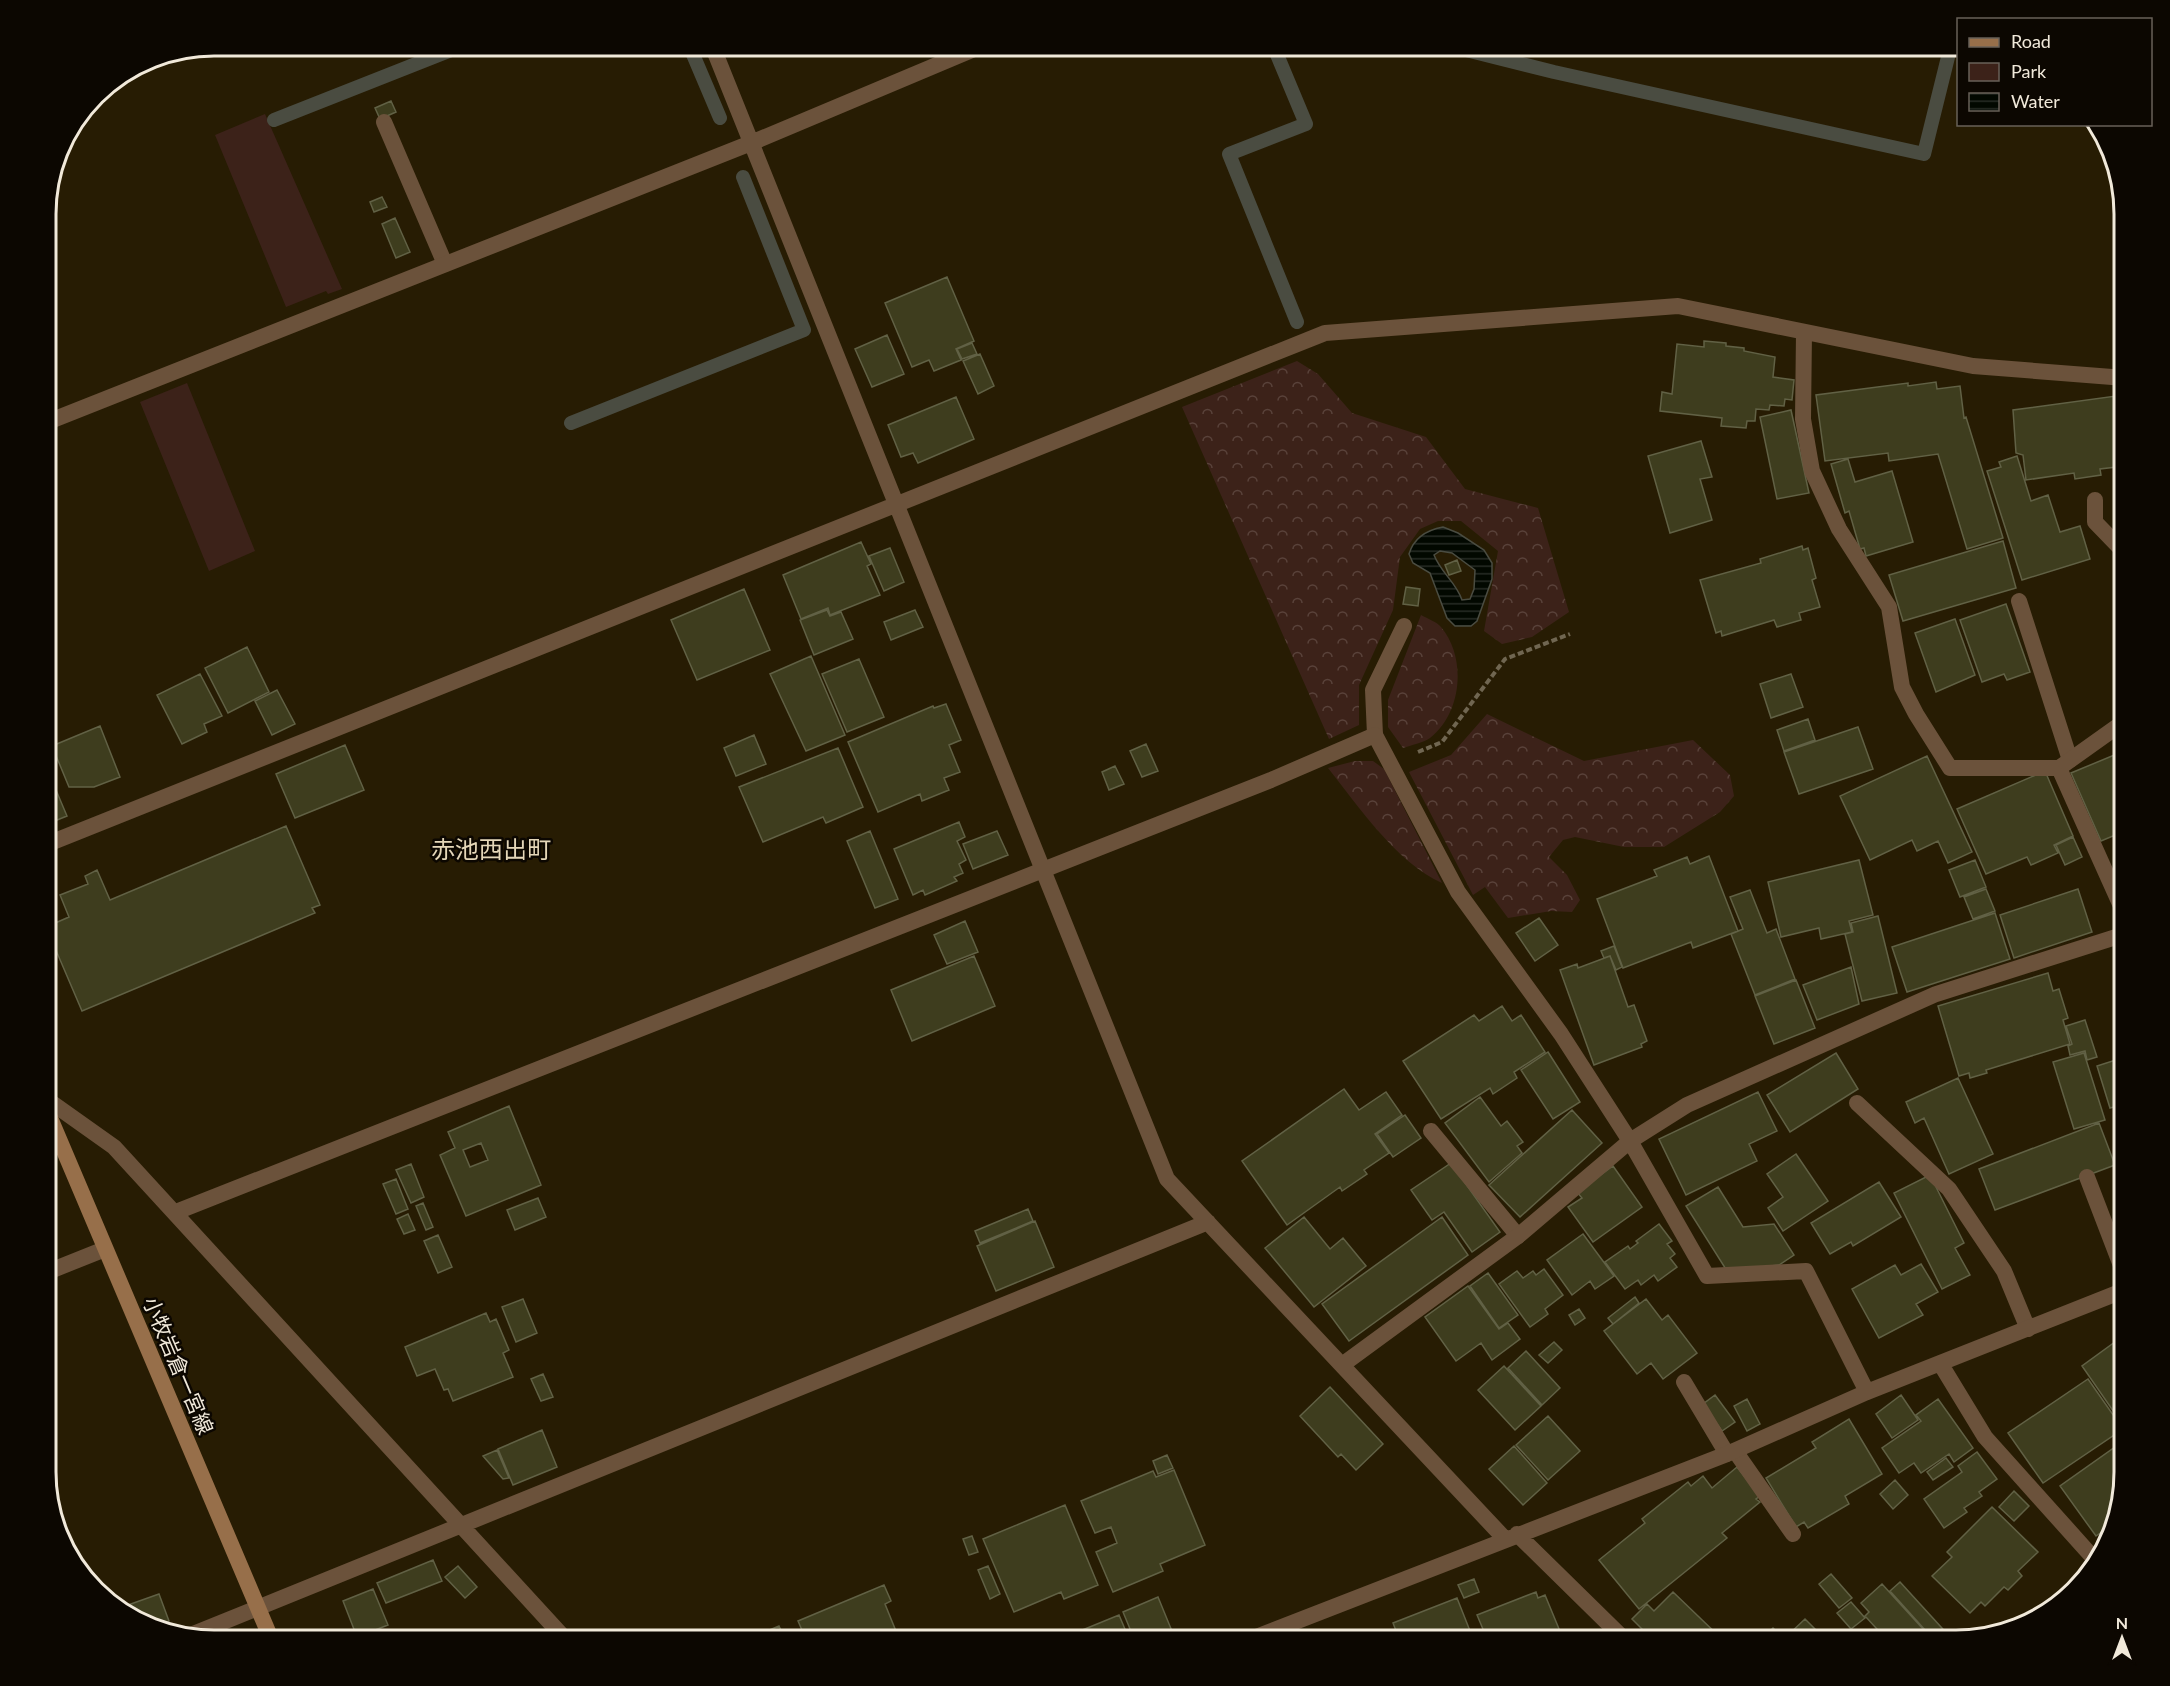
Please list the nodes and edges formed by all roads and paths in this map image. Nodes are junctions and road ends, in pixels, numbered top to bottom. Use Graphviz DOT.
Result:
graph roads {
  1 [pos="716,56"];
  2 [pos="958,56"];
  3 [pos="384,123"];
  4 [pos="751,143"];
  5 [pos="445,264"];
  6 [pos="1804,332"];
  7 [pos="2114,377"];
  8 [pos="56,419"];
  9 [pos="2095,500"];
  10 [pos="897,506"];
  11 [pos="2114,542"];
  12 [pos="2019,601"];
  13 [pos="1404,626"];
  14 [pos="1570,634"];
  15 [pos="2114,730"];
  16 [pos="1375,735"];
  17 [pos="1390,764"];
  18 [pos="2065,764"];
  19 [pos="56,841"];
  20 [pos="1043,870"];
  21 [pos="2114,887"];
  22 [pos="2114,937"];
  23 [pos="1857,1103"];
  24 [pos="56,1106"];
  25 [pos="1431,1131"];
  26 [pos="56,1132"];
  27 [pos="1630,1141"];
  28 [pos="2087,1177"];
  29 [pos="177,1212"];
  30 [pos="1208,1222"];
  31 [pos="1518,1236"];
  32 [pos="2114,1247"];
  33 [pos="105,1249"];
  34 [pos="56,1269"];
  35 [pos="2114,1294"];
  36 [pos="2028,1329"];
  37 [pos="1940,1363"];
  38 [pos="1342,1365"];
  39 [pos="1684,1382"];
  40 [pos="1867,1392"];
  41 [pos="1731,1452"];
  42 [pos="461,1526"];
  43 [pos="1793,1534"];
  44 [pos="1511,1536"];
  45 [pos="2091,1555"];
  46 [pos="258,1608"];
  47 [pos="204,1630"];
  48 [pos="267,1630"];
  49 [pos="557,1630"];
  50 [pos="1274,1630"];
  51 [pos="1614,1630"];
  1 -- 4 [label="street"];
  2 -- 4 [label="street"];
  3 -- 5 [label="street"];
  4 -- 5 [label="street"];
  4 -- 10 [label="street"];
  5 -- 8 [label="street"];
  6 -- 7 [label="street"];
  6 -- 10 [label="street"];
  6 -- 18 [label="street"];
  9 -- 11 [label="street"];
  10 -- 19 [label="street"];
  10 -- 20 [label="street"];
  12 -- 18 [label="street"];
  13 -- 16 [label="street"];
  14 -- 17 [label="path"];
  15 -- 18 [label="street"];
  16 -- 17 [label="street"];
  16 -- 20 [label="street"];
  17 -- 27 [label="street"];
  18 -- 21 [label="street"];
  20 -- 29 [label="street"];
  20 -- 30 [label="street"];
  22 -- 27 [label="street"];
  23 -- 36 [label="street"];
  24 -- 29 [label="street"];
  25 -- 31 [label="street"];
  26 -- 33 [label="main road, 小牧岩倉一宮線"];
  27 -- 31 [label="street"];
  27 -- 40 [label="street"];
  28 -- 32 [label="street"];
  29 -- 42 [label="street"];
  30 -- 38 [label="street"];
  30 -- 42 [label="street"];
  31 -- 38 [label="street"];
  33 -- 34 [label="street"];
  33 -- 46 [label="main road, 小牧岩倉一宮線"];
  35 -- 36 [label="street"];
  36 -- 37 [label="street"];
  37 -- 40 [label="street"];
  37 -- 45 [label="street"];
  38 -- 44 [label="street"];
  39 -- 41 [label="street"];
  40 -- 41 [label="street"];
  41 -- 43 [label="street"];
  41 -- 44 [label="street"];
  42 -- 46 [label="street"];
  42 -- 49 [label="street"];
  44 -- 50 [label="street"];
  44 -- 51 [label="street"];
  46 -- 47 [label="street"];
  46 -- 48 [label="main road, 小牧岩倉一宮線"];
}
